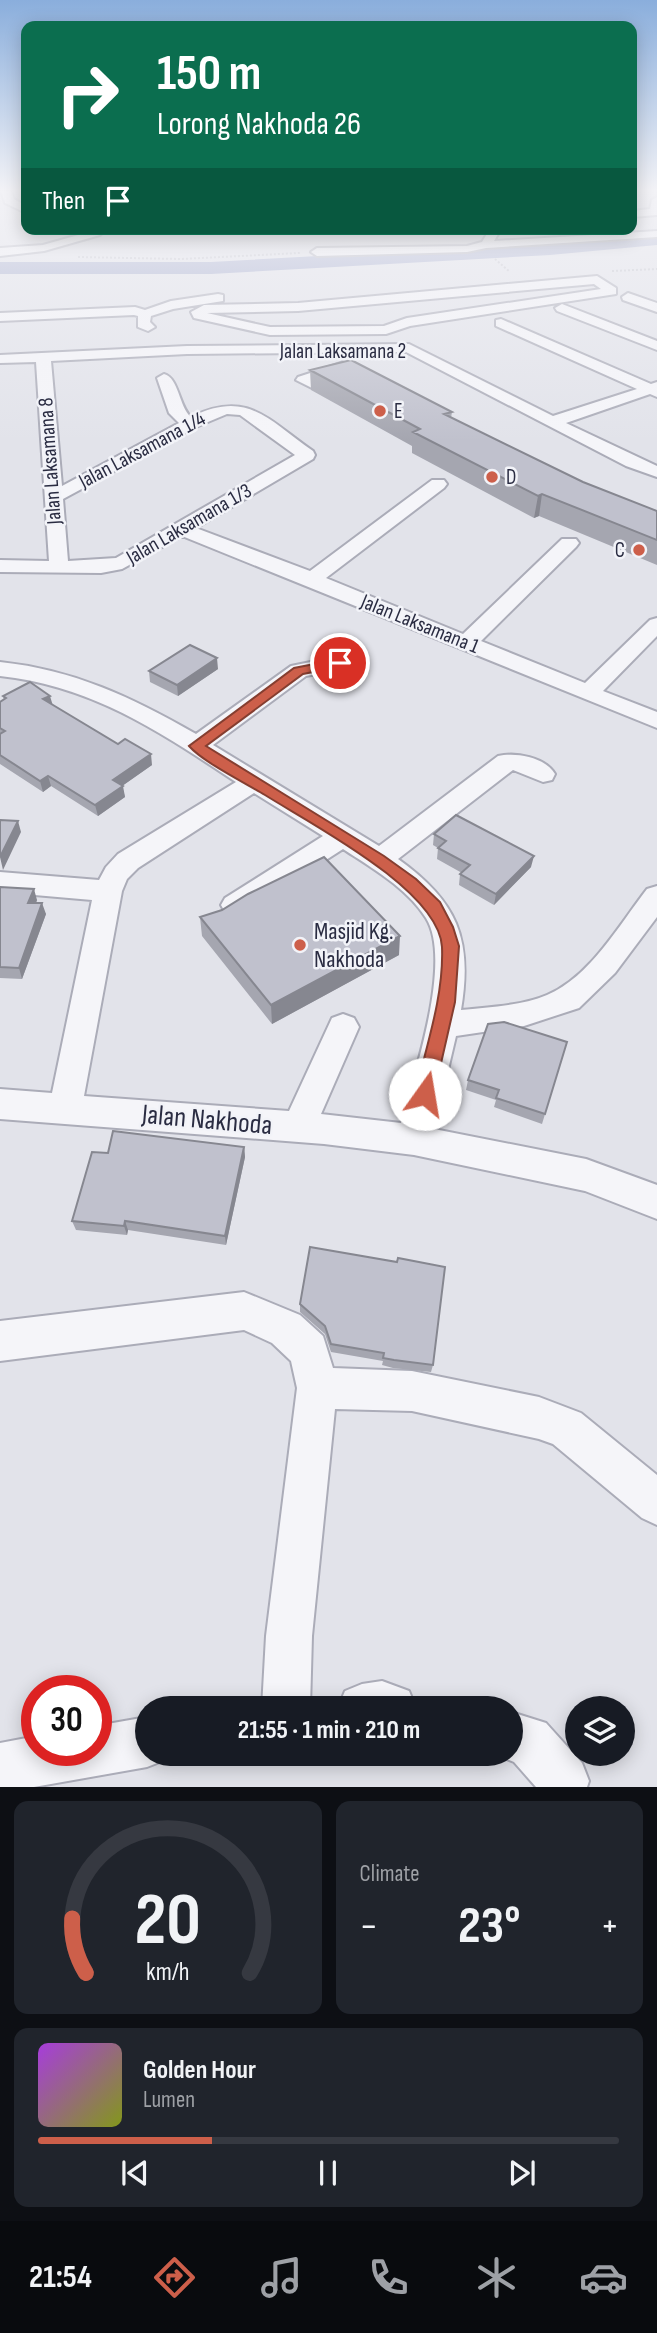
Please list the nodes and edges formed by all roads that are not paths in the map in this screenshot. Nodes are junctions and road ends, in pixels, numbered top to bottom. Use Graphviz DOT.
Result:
graph roads {
  1 [pos="492,274"];
  2 [pos="516,287"];
  3 [pos="628,297"];
  4 [pos="389,298"];
  5 [pos="540,302"];
  6 [pos="562,308"];
  7 [pos="657,308"];
  8 [pos="145,314"];
  9 [pos="0,317"];
  10 [pos="407,322"];
  11 [pos="501,323"];
  12 [pos="386,330"];
  13 [pos="657,346"];
  14 [pos="409,348"];
  15 [pos="187,350"];
  16 [pos="314,350"];
  17 [pos="43,355"];
  18 [pos="0,359"];
  19 [pos="354,372"];
  20 [pos="164,378"];
  21 [pos="655,389"];
  22 [pos="552,422"];
  23 [pos="190,424"];
  24 [pos="306,451"];
  25 [pos="657,472"];
  26 [pos="438,484"];
  27 [pos="52,498"];
  28 [pos="182,529"];
  29 [pos="569,543"];
  30 [pos="0,566"];
  31 [pos="59,566"];
  32 [pos="312,579"];
  33 [pos="657,624"];
  34 [pos="466,643"];
  35 [pos="340,663"];
  36 [pos="0,669"];
  37 [pos="588,693"];
  38 [pos="657,722"];
  39 [pos="196,746"];
  40 [pos="542,774"];
  41 [pos="254,782"];
  42 [pos="342,837"];
  43 [pos="379,860"];
  44 [pos="0,883"];
  45 [pos="108,891"];
  46 [pos="657,896"];
  47 [pos="212,919"];
  48 [pos="440,1026"];
  49 [pos="343,1027"];
  50 [pos="0,1104"];
  51 [pos="65,1110"];
  52 [pos="298,1128"];
  53 [pos="414,1140"];
  54 [pos="657,1202"];
  55 [pos="0,1341"];
  56 [pos="317,1388"];
  57 [pos="657,1503"];
  58 [pos="286,1696"];
  59 [pos="523,1740"];
  60 [pos="135,1744"];
  61 [pos="0,1768"];
  62 [pos="564,1781"];
  1 -- 8 [label="street"];
  2 -- 4 [label="street"];
  2 -- 5 [label="street"];
  2 -- 5 [label="street"];
  3 -- 7 [label="street"];
  4 -- 10 [label="street"];
  4 -- 12 [label="street"];
  5 -- 10 [label="street"];
  6 -- 13 [label="street"];
  8 -- 9 [label="street"];
  8 -- 15 [label="street"];
  10 -- 12 [label="street"];
  11 -- 21 [label="street"];
  12 -- 14 [label="street"];
  14 -- 16 [label="street, Jalan Laksamana 2"];
  14 -- 22 [label="street, Jalan Laksamana 2"];
  15 -- 16 [label="street, Jalan Laksamana 2"];
  15 -- 17 [label="street, Jalan Laksamana 2"];
  16 -- 19 [label="street"];
  17 -- 18 [label="street, Jalan Laksamana 2"];
  17 -- 27 [label="street, Jalan Laksamana 8"];
  20 -- 23 [label="street"];
  21 -- 22 [label="street"];
  22 -- 25 [label="street, Jalan Laksamana 2"];
  23 -- 24 [label="street, Jalan Laksamana 1/4"];
  23 -- 27 [label="street, Jalan Laksamana 1/4"];
  24 -- 28 [label="street, Jalan Laksamana 1/3"];
  26 -- 32 [label="street"];
  27 -- 31 [label="street, Jalan Laksamana 8"];
  28 -- 31 [label="street, Jalan Laksamana 1/3"];
  28 -- 32 [label="street, Jalan Laksamana 1"];
  29 -- 34 [label="street"];
  30 -- 31 [label="street, Jalan Laksamana 1/3"];
  32 -- 34 [label="street, Jalan Laksamana 1"];
  33 -- 37 [label="street"];
  34 -- 37 [label="street, Jalan Laksamana 1"];
  35 -- 39 [label="street"];
  36 -- 39 [label="street"];
  37 -- 38 [label="street, Jalan Laksamana 1"];
  39 -- 41 [label="street"];
  40 -- 43 [label="street"];
  41 -- 42 [label="street"];
  41 -- 45 [label="street"];
  42 -- 43 [label="street"];
  42 -- 47 [label="street"];
  43 -- 48 [label="street"];
  44 -- 45 [label="street"];
  45 -- 51 [label="street"];
  46 -- 48 [label="street"];
  48 -- 53 [label="street"];
  49 -- 52 [label="street"];
  50 -- 51 [label="street, Jalan Nakhoda"];
  51 -- 52 [label="street, Jalan Nakhoda"];
  52 -- 53 [label="street, Jalan Nakhoda"];
  53 -- 54 [label="street, Jalan Nakhoda"];
  55 -- 56 [label="street"];
  56 -- 57 [label="street"];
  56 -- 58 [label="street"];
  59 -- 62 [label="street"];
  60 -- 61 [label="street"];
}
